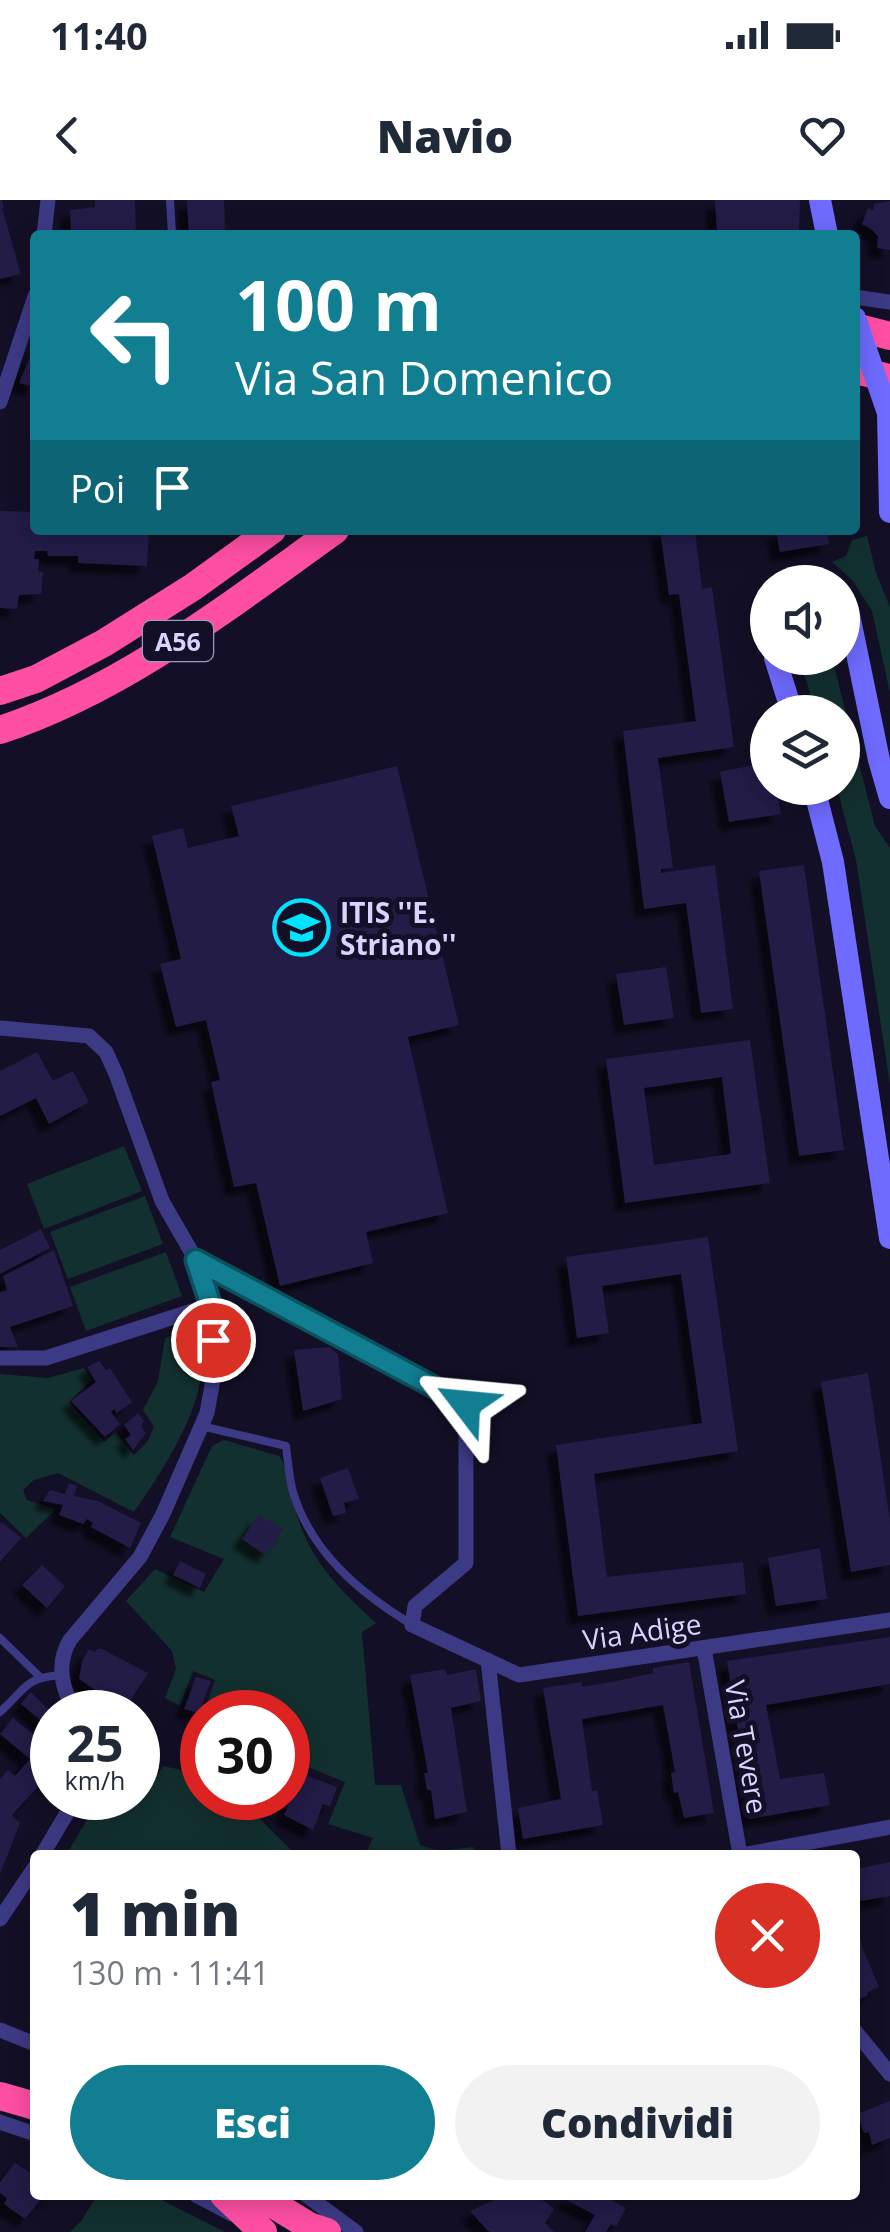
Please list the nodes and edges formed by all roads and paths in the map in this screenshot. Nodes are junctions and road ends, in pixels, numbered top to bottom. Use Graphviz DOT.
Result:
graph roads {
  1 [pos="48,200"];
  2 [pos="170,200"];
  3 [pos="820,200"];
  4 [pos="45,230"];
  5 [pos="172,230"];
  6 [pos="826,230"];
  7 [pos="860,298"];
  8 [pos="890,302"];
  9 [pos="30,311"];
  10 [pos="860,328"];
  11 [pos="860,332"];
  12 [pos="890,336"];
  13 [pos="860,371"];
  14 [pos="890,378"];
  15 [pos="0,402"];
  16 [pos="888,413"];
  17 [pos="889,440"];
  18 [pos="890,512"];
  19 [pos="265,535"];
  20 [pos="328,535"];
  21 [pos="860,664"];
  22 [pos="0,691"];
  23 [pos="3,729"];
  24 [pos="890,798"];
  25 [pos="818,805"];
  26 [pos="0,1028"];
  27 [pos="890,1238"];
  28 [pos="196,1260"];
  29 [pos="211,1306"];
  30 [pos="0,1358"];
  31 [pos="201,1426"];
  32 [pos="890,1620"];
  33 [pos="412,1624"];
  34 [pos="0,1638"];
  35 [pos="704,1648"];
  36 [pos="488,1660"];
  37 [pos="62,1675"];
  38 [pos="40,1677"];
  39 [pos="66,1690"];
  40 [pos="0,1712"];
  41 [pos="63,1820"];
  42 [pos="890,1827"];
  43 [pos="45,1850"];
  44 [pos="508,1850"];
  45 [pos="740,1850"];
  46 [pos="768,1850"];
  47 [pos="30,1874"];
  48 [pos="0,1919"];
  49 [pos="0,2030"];
  50 [pos="860,2038"];
  51 [pos="30,2042"];
  52 [pos="890,2074"];
  53 [pos="0,2096"];
  54 [pos="30,2105"];
  55 [pos="0,2122"];
  56 [pos="30,2132"];
  57 [pos="205,2200"];
  58 [pos="229,2200"];
  59 [pos="266,2200"];
  60 [pos="313,2200"];
  61 [pos="262,2232"];
  62 [pos="327,2232"];
  63 [pos="356,2232"];
  1 -- 4 [label="street"];
  2 -- 5 [label="lane"];
  3 -- 6 [label="street"];
  7 -- 8 [label="street"];
  9 -- 15 [label="street"];
  10 -- 12 [label="highway"];
  11 -- 16 [label="street, bridge"];
  13 -- 14 [label="highway"];
  16 -- 17 [label="street"];
  17 -- 18 [label="street"];
  19 -- 22 [label="highway, A56"];
  20 -- 23 [label="highway, A56"];
  21 -- 24 [label="street"];
  25 -- 27 [label="street"];
  26 -- 28 [label="street"];
  28 -- 29 [label="street"];
  28 -- 33 [label="street"];
  29 -- 30 [label="street"];
  29 -- 31 [label="street"];
  31 -- 33 [label="lane"];
  31 -- 37 [label="street"];
  32 -- 35 [label="street, Via Adige"];
  33 -- 36 [label="street, Via Adige"];
  34 -- 38 [label="lane"];
  35 -- 36 [label="street, Via Adige"];
  35 -- 45 [label="street, Via Tevere"];
  36 -- 44 [label="street"];
  37 -- 38 [label="lane"];
  37 -- 39 [label="street"];
  38 -- 40 [label="lane"];
  41 -- 43 [label="street"];
  42 -- 46 [label="street, Via Tevere"];
  47 -- 48 [label="street"];
  49 -- 51 [label="street"];
  50 -- 52 [label="street"];
  53 -- 54 [label="highway"];
  55 -- 56 [label="street"];
  57 -- 61 [label="street"];
  58 -- 61 [label="highway"];
  59 -- 62 [label="highway"];
  60 -- 63 [label="street"];
}
